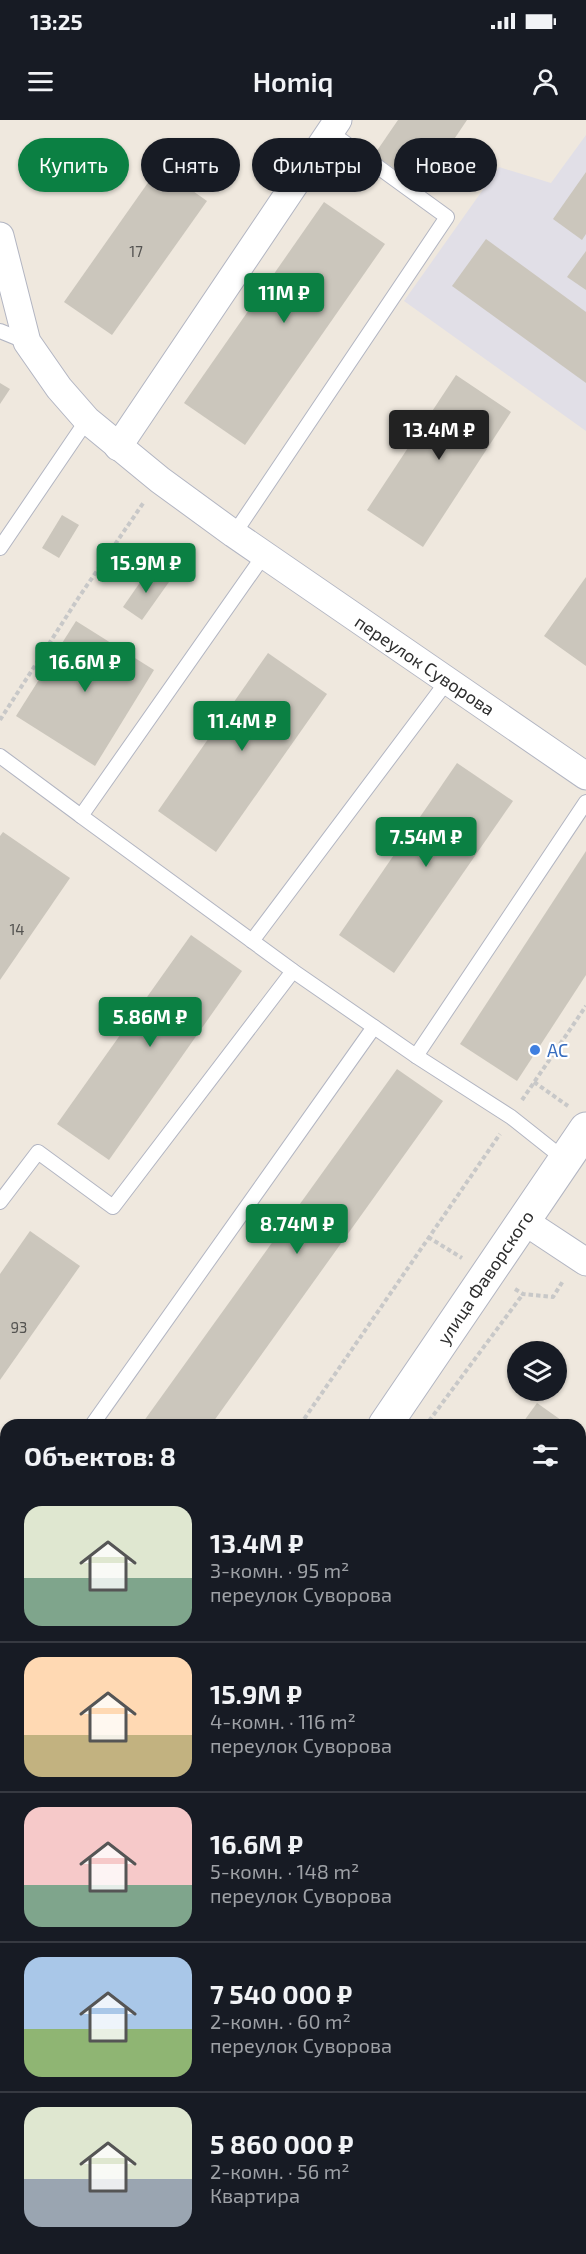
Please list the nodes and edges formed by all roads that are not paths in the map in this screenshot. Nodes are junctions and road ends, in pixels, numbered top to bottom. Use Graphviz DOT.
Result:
graph roads {
  1 [pos="334,126"];
  2 [pos="0,236"];
  3 [pos="0,331"];
  4 [pos="27,342"];
  5 [pos="87,420"];
  6 [pos="118,447"];
  7 [pos="234,534"];
  8 [pos="0,548"];
  9 [pos="264,555"];
  10 [pos="448,680"];
  11 [pos="0,756"];
  12 [pos="586,776"];
  13 [pos="586,802"];
  14 [pos="81,816"];
  15 [pos="252,940"];
  16 [pos="293,971"];
  17 [pos="374,1027"];
  18 [pos="416,1056"];
  19 [pos="582,1120"];
  20 [pos="564,1159"];
  21 [pos="0,1202"];
  22 [pos="524,1221"];
  23 [pos="586,1262"];
  24 [pos="96,1419"];
  25 [pos="389,1419"];
  1 -- 6 [label="street"];
  1 -- 7 [label="lane"];
  2 -- 4 [label="street, переулок Суворова"];
  3 -- 4 [label="lane"];
  4 -- 5 [label="street, переулок Суворова"];
  5 -- 6 [label="street, переулок Суворова"];
  5 -- 8 [label="lane"];
  6 -- 7 [label="street, переулок Суворова"];
  7 -- 9 [label="street, переулок Суворова"];
  9 -- 10 [label="street, переулок Суворова"];
  9 -- 14 [label="lane"];
  10 -- 12 [label="street, переулок Суворова"];
  10 -- 15 [label="lane"];
  11 -- 14 [label="lane"];
  13 -- 18 [label="lane"];
  14 -- 15 [label="lane"];
  15 -- 16 [label="lane"];
  16 -- 17 [label="lane"];
  16 -- 21 [label="lane"];
  17 -- 18 [label="lane"];
  17 -- 24 [label="lane"];
  18 -- 20 [label="lane"];
  19 -- 20 [label="street, улица Фаворского"];
  20 -- 22 [label="street, улица Фаворского"];
  22 -- 23 [label="street"];
  22 -- 25 [label="street, улица Фаворского"];
}
